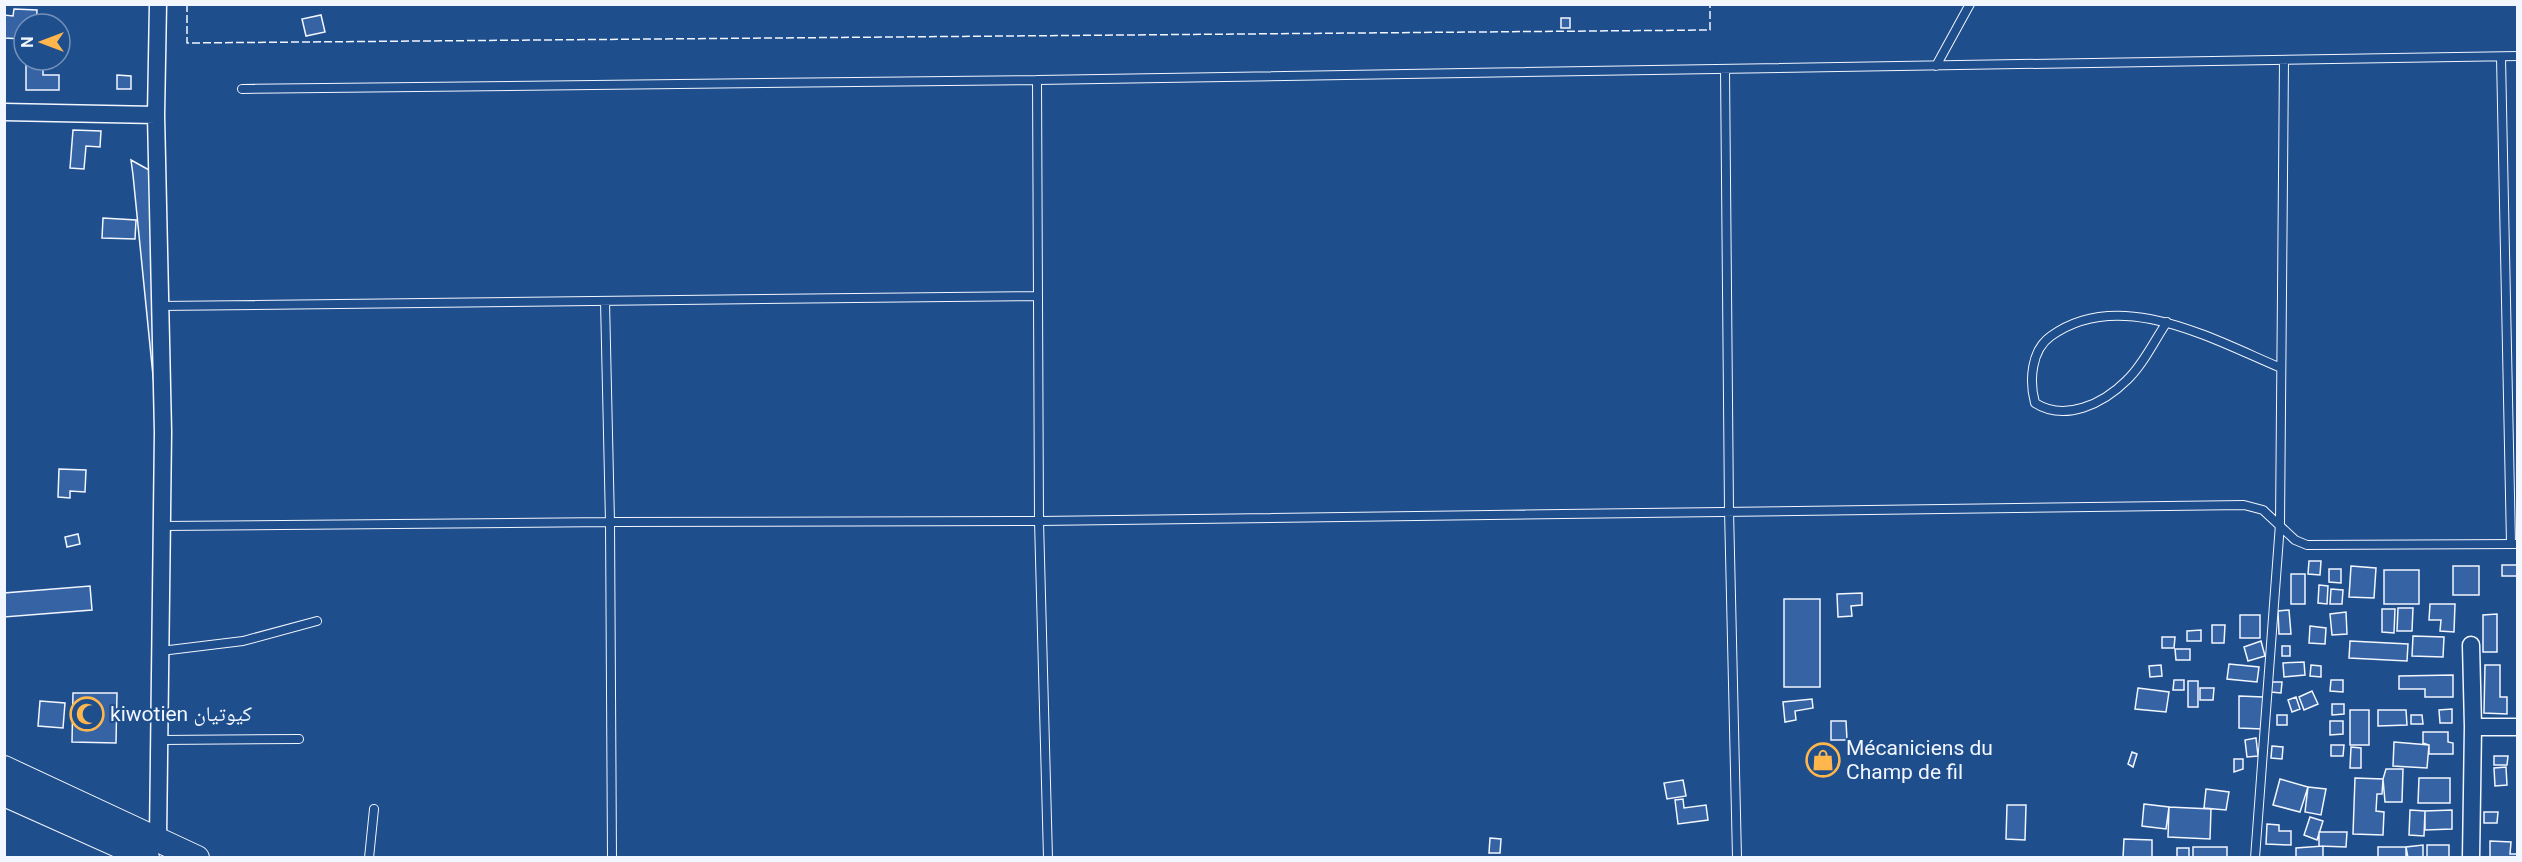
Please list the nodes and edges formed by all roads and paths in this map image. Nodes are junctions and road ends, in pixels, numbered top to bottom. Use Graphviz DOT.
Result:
graph roads {
  1 [pos="158,4"];
  2 [pos="1970,4"];
  3 [pos="2501,57"];
  4 [pos="2517,57"];
  5 [pos="2284,60"];
  6 [pos="1936,66"];
  7 [pos="1725,69"];
  8 [pos="1037,80"];
  9 [pos="242,90"];
  10 [pos="4,112"];
  11 [pos="156,115"];
  12 [pos="1036,296"];
  13 [pos="605,301"];
  14 [pos="159,306"];
  15 [pos="2167,322"];
  16 [pos="2282,368"];
  17 [pos="1729,510"];
  18 [pos="1039,521"];
  19 [pos="610,522"];
  20 [pos="2280,524"];
  21 [pos="162,526"];
  22 [pos="2514,544"];
  23 [pos="317,621"];
  24 [pos="2471,645"];
  25 [pos="161,651"];
  26 [pos="2473,727"];
  27 [pos="2517,727"];
  28 [pos="299,739"];
  29 [pos="160,740"];
  30 [pos="4,768"];
  31 [pos="4,794"];
  32 [pos="374,808"];
  33 [pos="153,848"];
  34 [pos="197,858"];
  35 [pos="369,858"];
  36 [pos="612,858"];
  37 [pos="1048,858"];
  38 [pos="1737,858"];
  39 [pos="2256,858"];
  40 [pos="2471,858"];
  1 -- 11 [label="street"];
  2 -- 6 [label="lane"];
  3 -- 4 [label="lane"];
  3 -- 5 [label="lane"];
  3 -- 22 [label="lane"];
  5 -- 6 [label="lane"];
  5 -- 16 [label="lane"];
  6 -- 7 [label="lane"];
  7 -- 8 [label="lane"];
  7 -- 17 [label="lane"];
  8 -- 9 [label="lane"];
  8 -- 12 [label="lane"];
  10 -- 11 [label="street"];
  11 -- 14 [label="street"];
  12 -- 13 [label="lane"];
  12 -- 18 [label="lane"];
  13 -- 14 [label="lane"];
  13 -- 19 [label="lane"];
  14 -- 21 [label="street"];
  15 -- 15 [label="lane"];
  15 -- 16 [label="lane"];
  16 -- 20 [label="lane"];
  17 -- 18 [label="lane"];
  17 -- 20 [label="lane"];
  17 -- 38 [label="lane"];
  18 -- 19 [label="lane"];
  18 -- 37 [label="lane"];
  19 -- 21 [label="lane"];
  19 -- 36 [label="lane"];
  20 -- 22 [label="lane"];
  20 -- 39 [label="lane"];
  21 -- 25 [label="street"];
  23 -- 25 [label="lane"];
  24 -- 26 [label="street"];
  25 -- 29 [label="street"];
  26 -- 27 [label="street"];
  26 -- 40 [label="street"];
  28 -- 29 [label="lane"];
  29 -- 33 [label="street"];
  30 -- 33 [label="street"];
  31 -- 33 [label="street"];
  32 -- 35 [label="lane"];
  33 -- 34 [label="street"];
}
